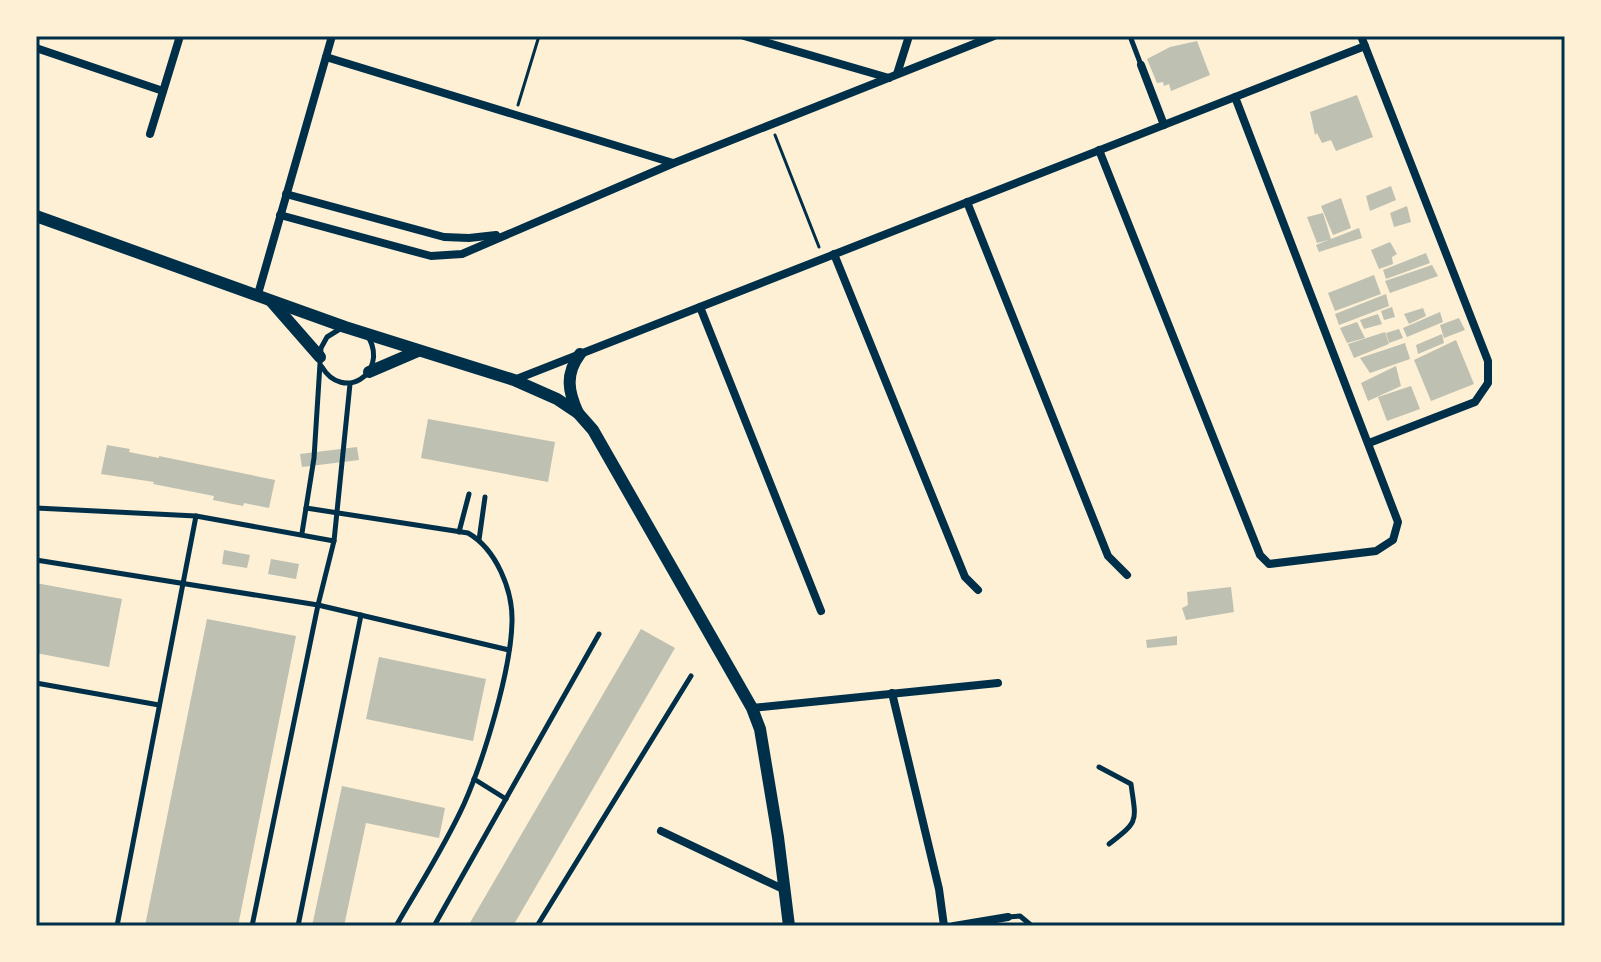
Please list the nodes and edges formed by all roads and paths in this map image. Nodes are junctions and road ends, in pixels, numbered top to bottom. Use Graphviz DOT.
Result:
graph roads {
  1 [pos="180,36"];
  2 [pos="332,36"];
  3 [pos="539,36"];
  4 [pos="744,36"];
  5 [pos="909,36"];
  6 [pos="994,36"];
  7 [pos="1130,36"];
  8 [pos="1361,36"];
  9 [pos="1365,46"];
  10 [pos="36,48"];
  11 [pos="326,57"];
  12 [pos="1141,65"];
  13 [pos="893,76"];
  14 [pos="163,91"];
  15 [pos="1235,97"];
  16 [pos="516,113"];
  17 [pos="771,125"];
  18 [pos="1164,125"];
  19 [pos="150,134"];
  20 [pos="1099,150"];
  21 [pos="674,163"];
  22 [pos="286,194"];
  23 [pos="967,202"];
  24 [pos="280,215"];
  25 [pos="36,216"];
  26 [pos="505,234"];
  27 [pos="834,254"];
  28 [pos="823,259"];
  29 [pos="264,296"];
  30 [pos="700,307"];
  31 [pos="345,327"];
  32 [pos="366,333"];
  33 [pos="418,351"];
  34 [pos="580,354"];
  35 [pos="321,362"];
  36 [pos="369,372"];
  37 [pos="514,380"];
  38 [pos="350,384"];
  39 [pos="578,413"];
  40 [pos="1369,443"];
  41 [pos="469,494"];
  42 [pos="485,497"];
  43 [pos="36,508"];
  44 [pos="306,508"];
  45 [pos="339,512"];
  46 [pos="196,516"];
  47 [pos="459,532"];
  48 [pos="302,533"];
  49 [pos="479,540"];
  50 [pos="334,541"];
  51 [pos="36,560"];
  52 [pos="1127,575"];
  53 [pos="182,585"];
  54 [pos="978,590"];
  55 [pos="318,605"];
  56 [pos="821,611"];
  57 [pos="361,615"];
  58 [pos="599,634"];
  59 [pos="509,650"];
  60 [pos="691,676"];
  61 [pos="36,683"];
  62 [pos="998,683"];
  63 [pos="892,693"];
  64 [pos="159,705"];
  65 [pos="752,708"];
  66 [pos="1099,767"];
  67 [pos="474,779"];
  68 [pos="506,799"];
  69 [pos="661,831"];
  70 [pos="1109,844"];
  71 [pos="785,890"];
  72 [pos="1008,917"];
  73 [pos="117,926"];
  74 [pos="252,926"];
  75 [pos="298,926"];
  76 [pos="396,926"];
  77 [pos="434,926"];
  78 [pos="537,926"];
  79 [pos="789,926"];
  80 [pos="944,926"];
  81 [pos="954,926"];
  82 [pos="1032,926"];
  1 -- 14 [label="street"];
  2 -- 11 [label="street"];
  3 -- 16 [label="path"];
  4 -- 13 [label="street"];
  5 -- 13 [label="street"];
  6 -- 13 [label="street"];
  7 -- 12 [label="lane"];
  8 -- 9 [label="street"];
  9 -- 15 [label="street"];
  9 -- 40 [label="street"];
  10 -- 14 [label="street"];
  11 -- 16 [label="street"];
  11 -- 22 [label="street"];
  12 -- 18 [label="street"];
  13 -- 17 [label="street"];
  14 -- 19 [label="street"];
  15 -- 18 [label="street"];
  15 -- 40 [label="street"];
  16 -- 21 [label="street"];
  17 -- 21 [label="street"];
  17 -- 28 [label="path"];
  18 -- 20 [label="street"];
  20 -- 23 [label="street"];
  20 -- 40 [label="street"];
  21 -- 26 [label="street"];
  22 -- 24 [label="street"];
  22 -- 26 [label="street"];
  23 -- 27 [label="street"];
  23 -- 52 [label="street"];
  24 -- 26 [label="street"];
  24 -- 29 [label="street"];
  25 -- 29 [label="street"];
  27 -- 28 [label="street"];
  27 -- 54 [label="street"];
  28 -- 30 [label="street"];
  29 -- 31 [label="street"];
  29 -- 35 [label="street"];
  30 -- 34 [label="street"];
  30 -- 56 [label="street"];
  31 -- 32 [label="street"];
  31 -- 35 [label="lane"];
  32 -- 33 [label="street"];
  32 -- 36 [label="lane"];
  33 -- 36 [label="street"];
  33 -- 37 [label="street"];
  34 -- 37 [label="street"];
  34 -- 39 [label="street"];
  35 -- 38 [label="lane"];
  35 -- 44 [label="lane"];
  36 -- 38 [label="lane"];
  37 -- 39 [label="street"];
  38 -- 45 [label="lane"];
  39 -- 65 [label="street"];
  41 -- 47 [label="lane"];
  42 -- 49 [label="lane"];
  43 -- 46 [label="lane"];
  44 -- 45 [label="lane"];
  44 -- 48 [label="lane"];
  45 -- 47 [label="lane"];
  45 -- 50 [label="lane"];
  46 -- 48 [label="lane"];
  46 -- 53 [label="lane"];
  47 -- 49 [label="lane"];
  48 -- 50 [label="lane"];
  49 -- 59 [label="lane"];
  50 -- 55 [label="lane"];
  51 -- 53 [label="lane"];
  53 -- 55 [label="lane"];
  53 -- 64 [label="lane"];
  55 -- 57 [label="lane"];
  55 -- 74 [label="lane"];
  57 -- 59 [label="lane"];
  57 -- 75 [label="lane"];
  58 -- 68 [label="lane"];
  59 -- 67 [label="lane"];
  60 -- 78 [label="lane"];
  61 -- 64 [label="lane"];
  62 -- 63 [label="street"];
  63 -- 65 [label="street"];
  63 -- 80 [label="street"];
  64 -- 73 [label="lane"];
  65 -- 71 [label="street"];
  66 -- 70 [label="lane"];
  67 -- 68 [label="lane"];
  67 -- 76 [label="lane"];
  68 -- 77 [label="lane"];
  69 -- 71 [label="street"];
  71 -- 79 [label="street"];
  72 -- 81 [label="street"];
  72 -- 82 [label="lane"];
}
